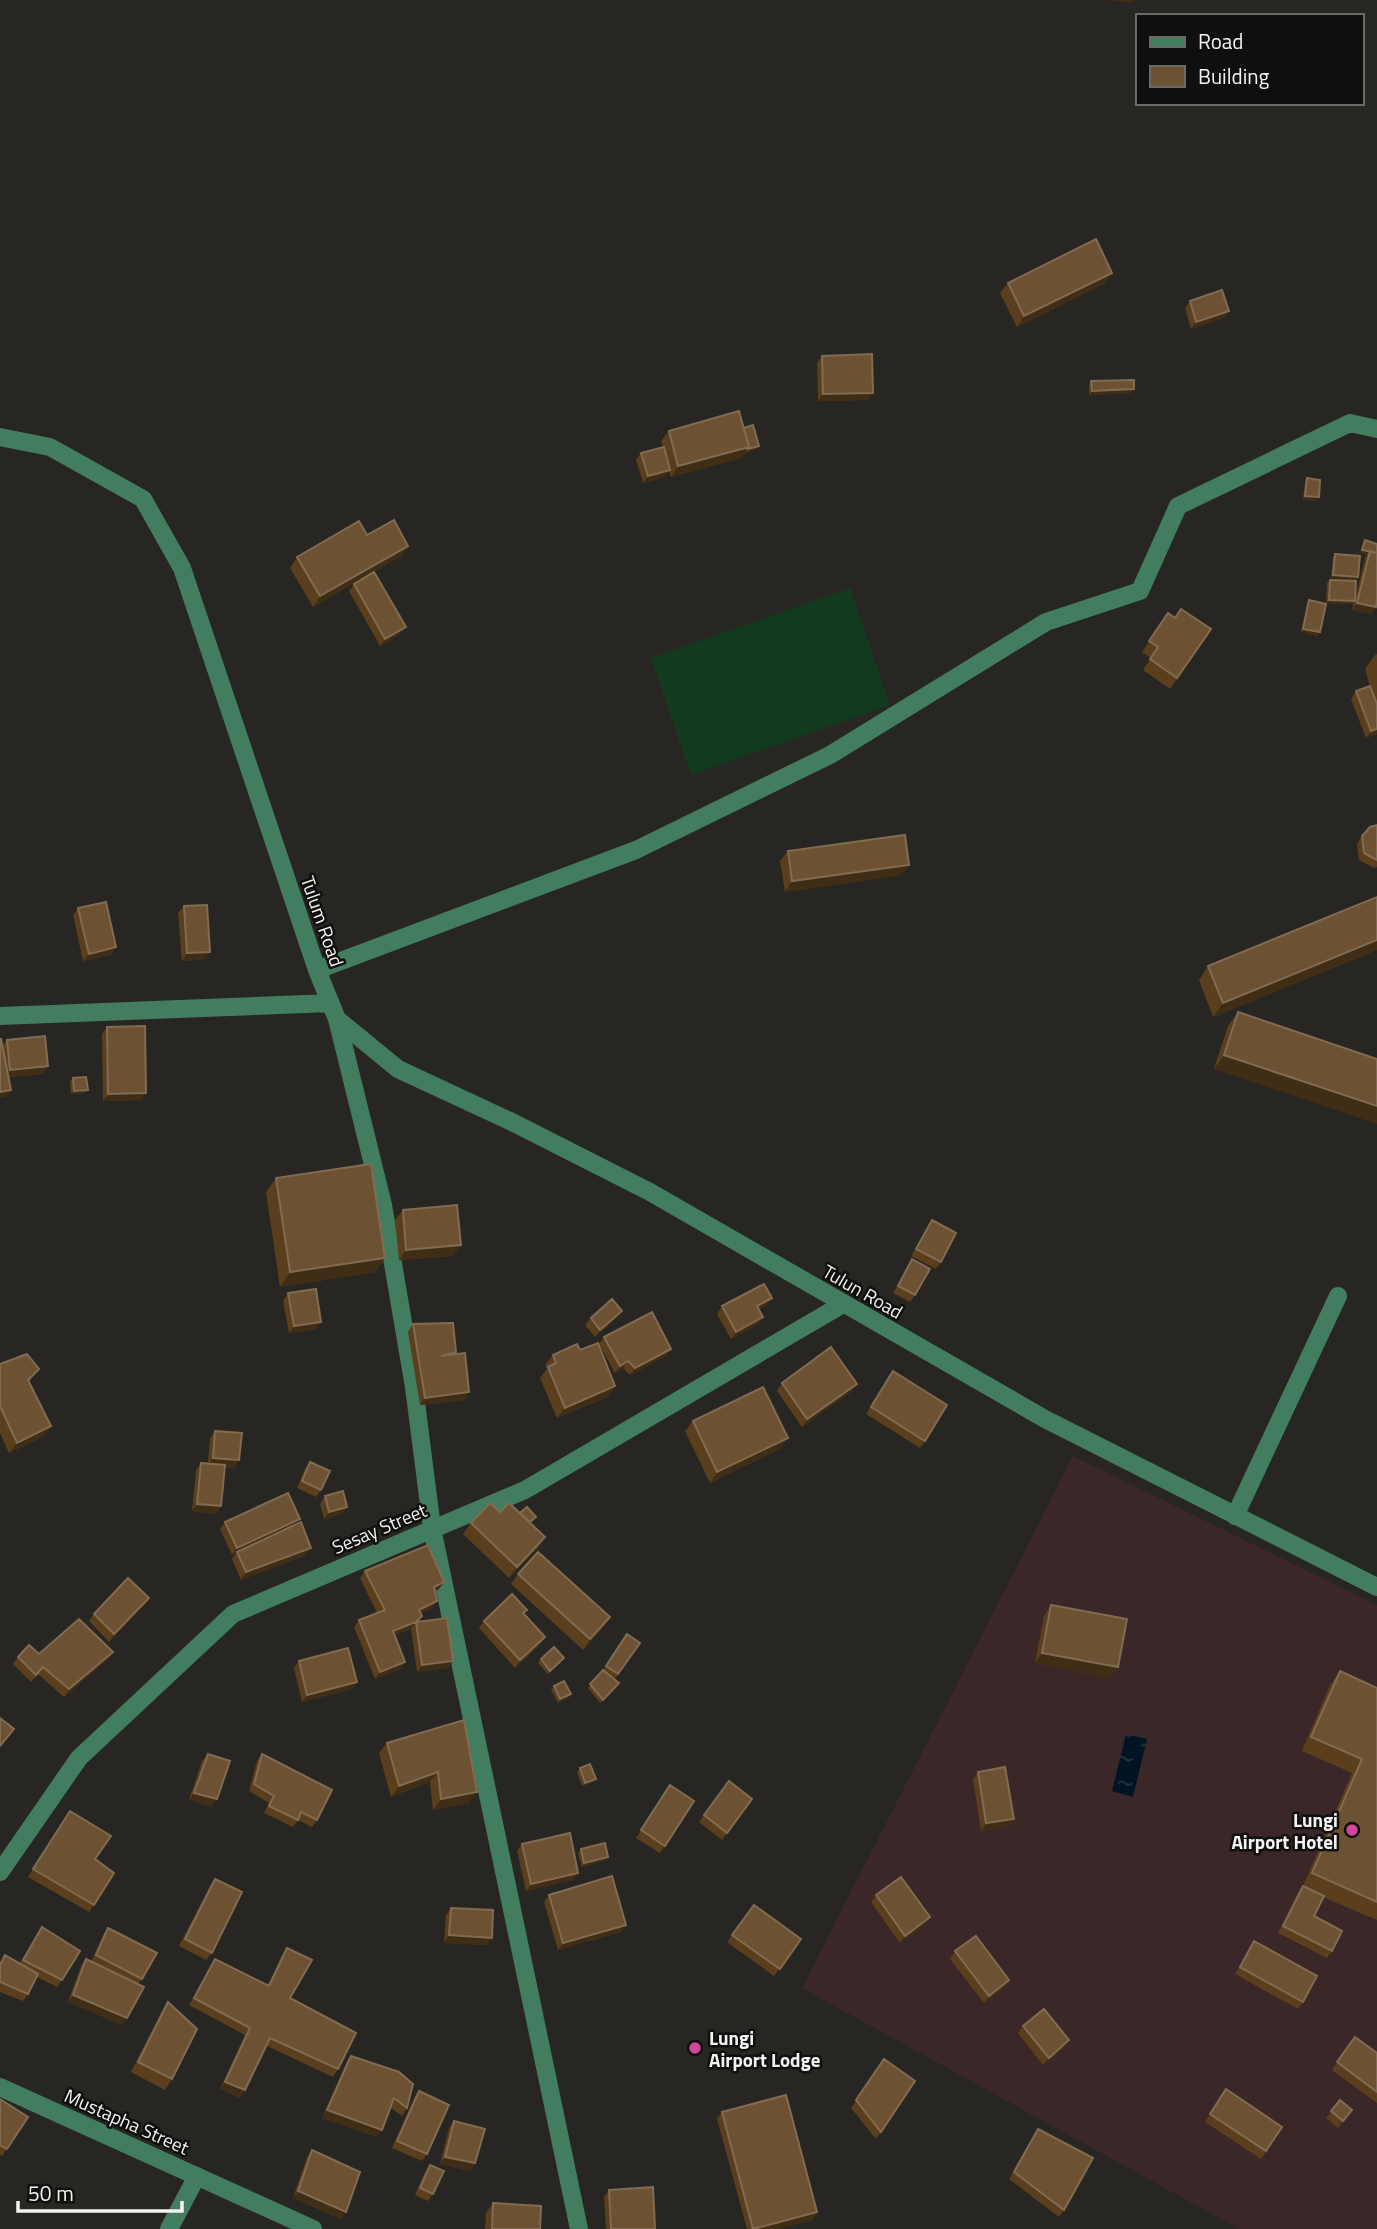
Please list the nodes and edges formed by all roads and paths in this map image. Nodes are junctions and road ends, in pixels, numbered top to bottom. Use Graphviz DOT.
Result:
graph roads {
  1 [pos="1377,429"];
  2 [pos="0,437"];
  3 [pos="317,970"];
  4 [pos="334,1011"];
  5 [pos="0,1016"];
  6 [pos="1338,1296"];
  7 [pos="843,1304"];
  8 [pos="1235,1516"];
  9 [pos="432,1528"];
  10 [pos="1377,1587"];
  11 [pos="0,1872"];
  12 [pos="0,2087"];
  13 [pos="198,2176"];
  14 [pos="169,2229"];
  15 [pos="313,2229"];
  16 [pos="579,2229"];
  1 -- 3 [label="street"];
  2 -- 3 [label="street, Tulum Road"];
  3 -- 4 [label="street, Tulum Road"];
  4 -- 5 [label="street"];
  4 -- 7 [label="street, Tulun Road"];
  4 -- 9 [label="street, Tulum Road"];
  6 -- 8 [label="street"];
  7 -- 8 [label="street, Tulun Road"];
  7 -- 9 [label="street, Sesay Street"];
  8 -- 10 [label="street, Tulun Road"];
  9 -- 11 [label="street, Sesay Street"];
  9 -- 16 [label="street, Tulum Road"];
  12 -- 13 [label="street, Mustapha Street"];
  13 -- 14 [label="street"];
  13 -- 15 [label="street, Mustapha Street"];
}
